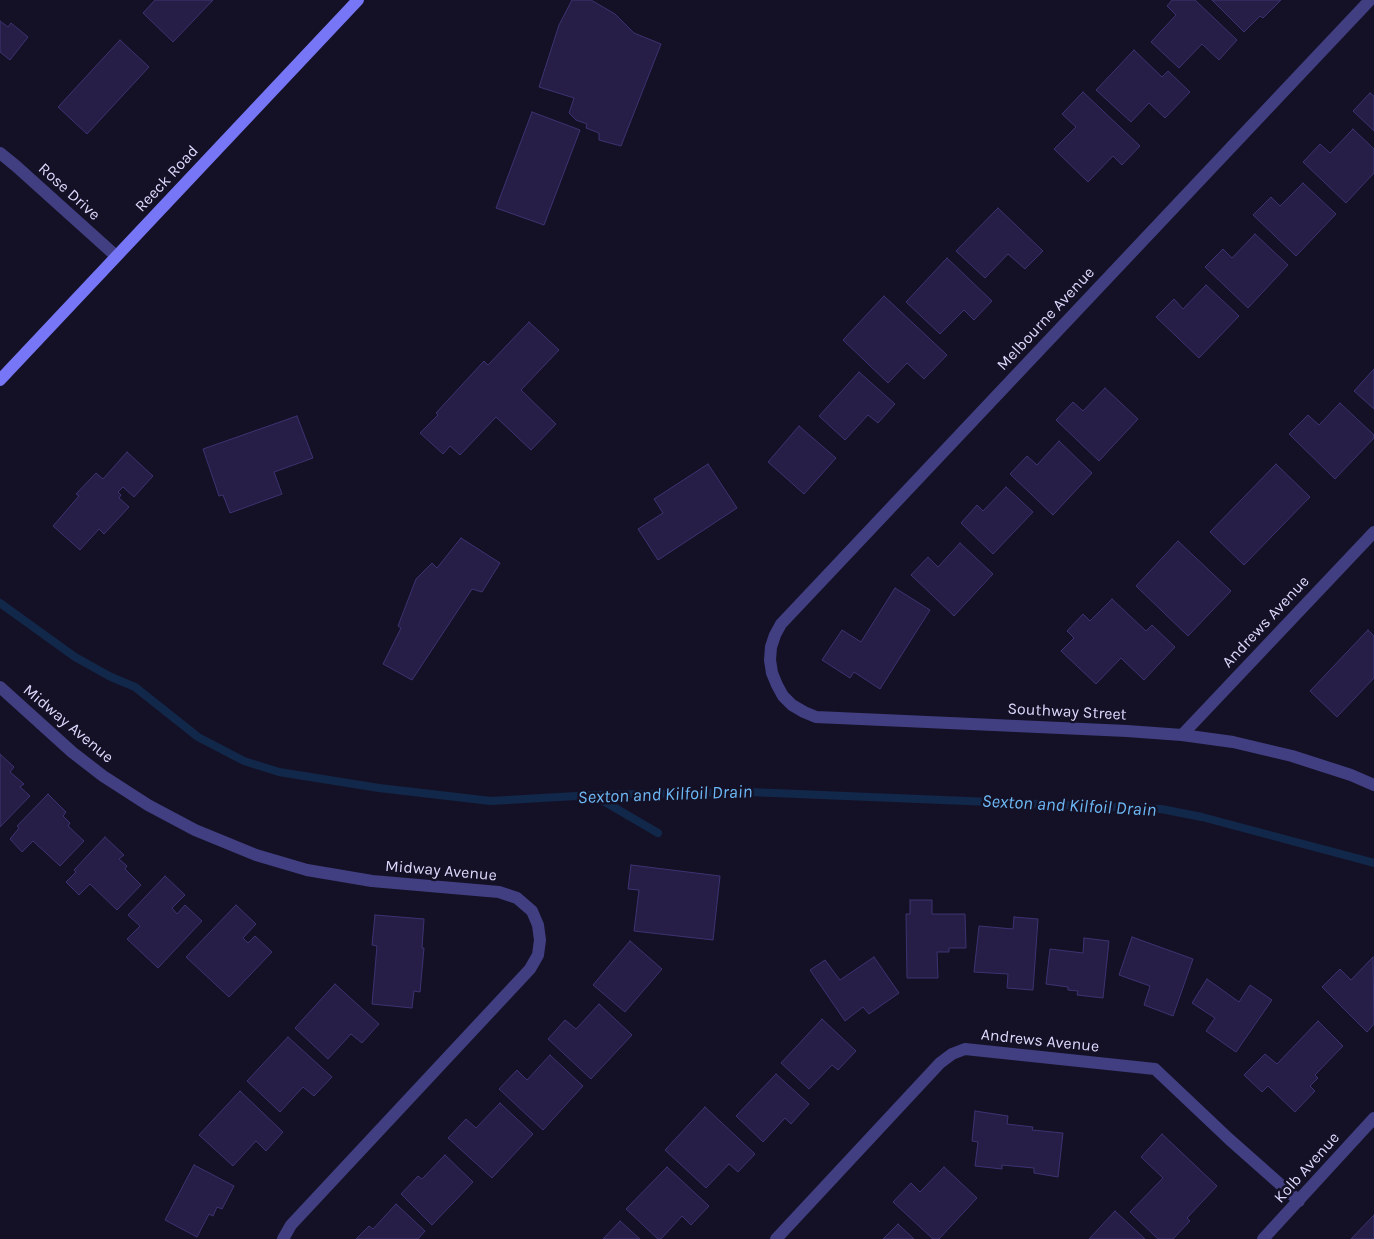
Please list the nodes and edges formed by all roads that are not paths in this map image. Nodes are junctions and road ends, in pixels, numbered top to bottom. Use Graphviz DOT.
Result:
graph roads {
  1 [pos="358,0"];
  2 [pos="1370,0"];
  3 [pos="0,153"];
  4 [pos="116,256"];
  5 [pos="0,380"];
  6 [pos="1374,532"];
  7 [pos="772,673"];
  8 [pos="0,687"];
  9 [pos="1182,735"];
  10 [pos="1374,785"];
  11 [pos="1374,1118"];
  12 [pos="1299,1201"];
  13 [pos="283,1239"];
  14 [pos="776,1239"];
  15 [pos="1263,1239"];
  1 -- 4 [label="street, Reeck Road"];
  2 -- 7 [label="street, Melbourne Avenue"];
  3 -- 4 [label="street, Rose Drive"];
  4 -- 5 [label="street, Reeck Road"];
  6 -- 9 [label="street, Andrews Avenue"];
  7 -- 9 [label="street, Southway Street"];
  8 -- 13 [label="street, Midway Avenue"];
  9 -- 10 [label="street, Southway Street"];
  11 -- 12 [label="street, Kolb Avenue"];
  12 -- 14 [label="street, Andrews Avenue"];
  12 -- 15 [label="street, Kolb Avenue"];
}
